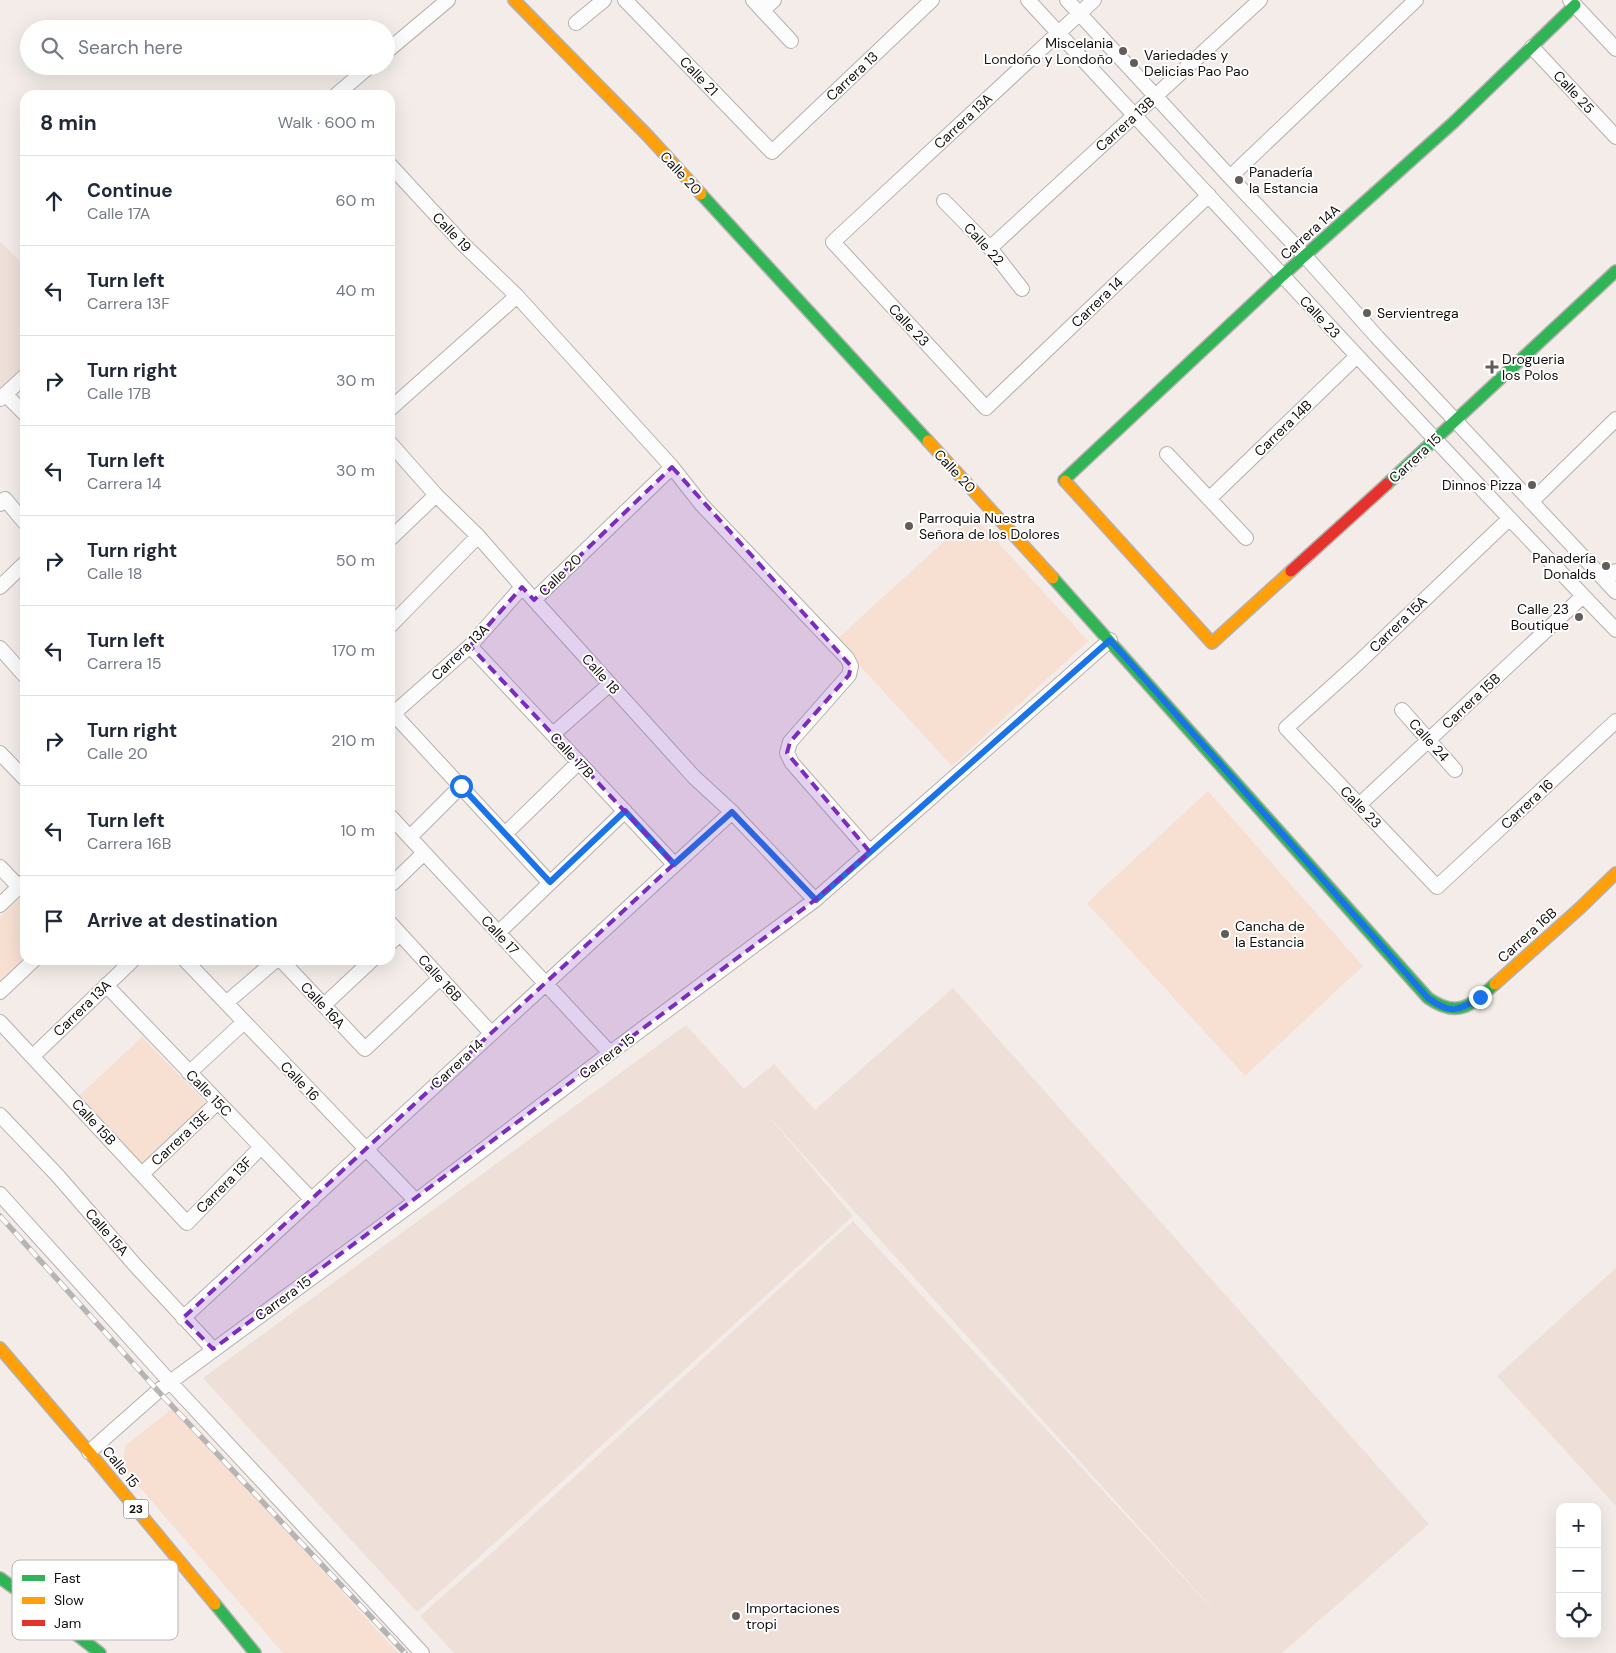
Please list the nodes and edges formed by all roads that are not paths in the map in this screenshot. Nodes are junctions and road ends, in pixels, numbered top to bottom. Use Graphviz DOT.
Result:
graph roads {
  1 [pos="448,0"];
  2 [pos="514,0"];
  3 [pos="604,0"];
  4 [pos="625,0"];
  5 [pos="774,0"];
  6 [pos="932,0"];
  7 [pos="1028,0"];
  8 [pos="1067,0"];
  9 [pos="1094,0"];
  10 [pos="1260,0"];
  11 [pos="1416,0"];
  12 [pos="1572,2"];
  13 [pos="758,5"];
  14 [pos="1079,13"];
  15 [pos="576,23"];
  16 [pos="1058,33"];
  17 [pos="791,41"];
  18 [pos="395,44"];
  19 [pos="1532,47"];
  20 [pos="1616,49"];
  21 [pos="359,75"];
  22 [pos="342,90"];
  23 [pos="1156,96"];
  24 [pos="1134,114"];
  25 [pos="1616,137"];
  26 [pos="772,152"];
  27 [pos="395,171"];
  28 [pos="1230,177"];
  29 [pos="1209,195"];
  30 [pos="944,200"];
  31 [pos="833,242"];
  32 [pos="990,248"];
  33 [pos="1305,256"];
  34 [pos="1616,271"];
  35 [pos="1282,276"];
  36 [pos="1022,289"];
  37 [pos="517,296"];
  38 [pos="1357,356"];
  39 [pos="20,381"];
  40 [pos="3,396"];
  41 [pos="395,405"];
  42 [pos="986,408"];
  43 [pos="20,410"];
  44 [pos="1616,419"];
  45 [pos="1455,420"];
  46 [pos="1435,440"];
  47 [pos="395,449"];
  48 [pos="1166,454"];
  49 [pos="672,467"];
  50 [pos="436,495"];
  51 [pos="1209,499"];
  52 [pos="3,501"];
  53 [pos="1531,502"];
  54 [pos="20,518"];
  55 [pos="1509,519"];
  56 [pos="395,534"];
  57 [pos="478,536"];
  58 [pos="1246,538"];
  59 [pos="20,568"];
  60 [pos="1611,576"];
  61 [pos="0,586"];
  62 [pos="522,587"];
  63 [pos="1616,592"];
  64 [pos="1583,596"];
  65 [pos="534,600"];
  66 [pos="395,621"];
  67 [pos="1616,630"];
  68 [pos="1110,640"];
  69 [pos="1212,644"];
  70 [pos="470,646"];
  71 [pos="0,648"];
  72 [pos="20,670"];
  73 [pos="610,684"];
  74 [pos="395,708"];
  75 [pos="1402,710"];
  76 [pos="395,714"];
  77 [pos="1616,721"];
  78 [pos="1286,728"];
  79 [pos="553,734"];
  80 [pos="1430,740"];
  81 [pos="0,753"];
  82 [pos="579,762"];
  83 [pos="1456,770"];
  84 [pos="20,773"];
  85 [pos="461,786"];
  86 [pos="1359,805"];
  87 [pos="625,811"];
  88 [pos="732,812"];
  89 [pos="395,821"];
  90 [pos="505,834"];
  91 [pos="410,837"];
  92 [pos="870,852"];
  93 [pos="424,853"];
  94 [pos="674,864"];
  95 [pos="0,867"];
  96 [pos="1616,873"];
  97 [pos="395,881"];
  98 [pos="20,882"];
  99 [pos="550,882"];
  100 [pos="20,886"];
  101 [pos="1437,887"];
  102 [pos="816,900"];
  103 [pos="0,905"];
  104 [pos="498,933"];
  105 [pos="395,938"];
  106 [pos="29,965"];
  107 [pos="128,965"];
  108 [pos="190,965"];
  109 [pos="270,965"];
  110 [pos="287,965"];
  111 [pos="367,965"];
  112 [pos="440,978"];
  113 [pos="545,983"];
  114 [pos="106,985"];
  115 [pos="0,992"];
  116 [pos="226,1003"];
  117 [pos="324,1005"];
  118 [pos="1452,1009"];
  119 [pos="0,1022"];
  120 [pos="244,1022"];
  121 [pos="490,1034"];
  122 [pos="610,1053"];
  123 [pos="33,1056"];
  124 [pos="190,1073"];
  125 [pos="218,1102"];
  126 [pos="0,1115"];
  127 [pos="261,1147"];
  128 [pos="365,1149"];
  129 [pos="142,1174"];
  130 [pos="0,1194"];
  131 [pos="312,1200"];
  132 [pos="416,1202"];
  133 [pos="186,1222"];
  134 [pos="183,1318"];
  135 [pos="0,1348"];
  136 [pos="213,1349"];
  137 [pos="170,1382"];
  138 [pos="89,1452"];
  139 [pos="0,1578"];
  140 [pos="12,1587"];
  141 [pos="83,1640"];
  142 [pos="100,1653"];
  143 [pos="255,1653"];
  144 [pos="422,1653"];
  1 -- 18 [label="street"];
  2 -- 68 [label="street, Calle 20"];
  3 -- 15 [label="street"];
  4 -- 26 [label="street, Calle 21"];
  5 -- 13 [label="street"];
  6 -- 26 [label="street, Carrera 13"];
  7 -- 16 [label="street, Calle 23"];
  8 -- 14 [label="street, Calle 23"];
  9 -- 14 [label="street, Carrera 13A"];
  10 -- 23 [label="street, Carrera 13B"];
  11 -- 28 [label="street"];
  12 -- 19 [label="street, Carrera 14A"];
  12 -- 20 [label="street"];
  13 -- 17 [label="street"];
  14 -- 16 [label="street, Carrera 13A"];
  14 -- 23 [label="street, Calle 23"];
  16 -- 24 [label="street, Calle 23"];
  16 -- 31 [label="street, Carrera 13A"];
  19 -- 25 [label="street, Calle 25"];
  19 -- 33 [label="street, Carrera 14A"];
  21 -- 22 [label="street"];
  23 -- 24 [label="street, Carrera 13B"];
  23 -- 28 [label="street, Calle 23"];
  24 -- 29 [label="street, Calle 23"];
  24 -- 32 [label="street, Carrera 13B"];
  27 -- 37 [label="street, Calle 19"];
  28 -- 33 [label="street, Calle 23"];
  29 -- 35 [label="street, Calle 23"];
  29 -- 42 [label="street, Carrera 14"];
  30 -- 32 [label="street, Calle 22"];
  31 -- 42 [label="street, Calle 23"];
  32 -- 36 [label="street, Calle 22"];
  33 -- 35 [label="street, Carrera 14A"];
  33 -- 45 [label="street, Calle 23"];
  34 -- 45 [label="street, Carrera 15"];
  35 -- 38 [label="street, Calle 23"];
  35 -- 69 [label="street, Carrera 14A"];
  37 -- 41 [label="street"];
  37 -- 49 [label="street, Calle 19"];
  38 -- 46 [label="street, Calle 23"];
  38 -- 51 [label="street, Carrera 14B"];
  39 -- 40 [label="street"];
  40 -- 43 [label="street"];
  44 -- 53 [label="street"];
  45 -- 46 [label="street, Carrera 15"];
  45 -- 53 [label="street, Calle 23"];
  46 -- 55 [label="street, Calle 23"];
  46 -- 69 [label="street, Carrera 15"];
  47 -- 50 [label="street, Calle 18"];
  48 -- 51 [label="street"];
  49 -- 65 [label="street, Calle 20"];
  49 -- 92 [label="street"];
  50 -- 56 [label="street"];
  50 -- 57 [label="street, Calle 18"];
  51 -- 58 [label="street"];
  52 -- 54 [label="street"];
  53 -- 60 [label="street, Calle 23"];
  55 -- 64 [label="street, Calle 23"];
  55 -- 78 [label="street, Carrera 15A"];
  57 -- 62 [label="street, Calle 18"];
  57 -- 66 [label="street"];
  59 -- 61 [label="street"];
  60 -- 63 [label="street, Calle 23"];
  62 -- 65 [label="street, Calle 18"];
  62 -- 70 [label="street, Carrera 13A"];
  64 -- 67 [label="street, Calle 23"];
  64 -- 80 [label="street, Carrera 15B"];
  65 -- 73 [label="street, Calle 18"];
  68 -- 92 [label="street, Carrera 15"];
  68 -- 118 [label="street, Calle 20"];
  70 -- 74 [label="street, Carrera 13A"];
  70 -- 79 [label="street, Calle 17B"];
  71 -- 72 [label="street"];
  73 -- 79 [label="street"];
  73 -- 88 [label="street, Calle 18"];
  75 -- 80 [label="street, Calle 24"];
  76 -- 85 [label="street"];
  77 -- 101 [label="street, Carrera 16"];
  78 -- 86 [label="street, Calle 23"];
  79 -- 82 [label="street, Calle 17B"];
  80 -- 83 [label="street, Calle 24"];
  80 -- 86 [label="street, Carrera 15B"];
  81 -- 84 [label="street"];
  82 -- 87 [label="street, Calle 17B"];
  82 -- 90 [label="street"];
  85 -- 90 [label="street"];
  85 -- 91 [label="street"];
  86 -- 101 [label="street, Calle 23"];
  87 -- 94 [label="street, Calle 17B"];
  87 -- 99 [label="street"];
  88 -- 94 [label="street, Carrera 14"];
  88 -- 102 [label="street, Calle 18"];
  89 -- 91 [label="street, Calle 17"];
  90 -- 99 [label="street"];
  91 -- 93 [label="street, Calle 17"];
  92 -- 102 [label="street, Carrera 15"];
  93 -- 97 [label="street"];
  93 -- 104 [label="street, Calle 17"];
  94 -- 113 [label="street, Carrera 14"];
  95 -- 98 [label="street"];
  96 -- 118 [label="street, Carrera 16B"];
  99 -- 104 [label="street"];
  100 -- 103 [label="street"];
  102 -- 122 [label="street, Carrera 15"];
  104 -- 113 [label="street, Calle 17"];
  105 -- 112 [label="street, Calle 16B"];
  106 -- 115 [label="street"];
  107 -- 114 [label="street, Carrera 13A"];
  108 -- 116 [label="street, Calle 16"];
  109 -- 116 [label="street"];
  110 -- 117 [label="street, Calle 16A"];
  111 -- 117 [label="street"];
  112 -- 117 [label="street, Calle 16A"];
  112 -- 121 [label="street, Calle 16B"];
  113 -- 121 [label="street, Carrera 14"];
  113 -- 122 [label="street, Calle 17"];
  114 -- 123 [label="street, Carrera 13A"];
  114 -- 124 [label="street, Calle 15C"];
  116 -- 120 [label="street, Calle 16"];
  119 -- 123 [label="street, Calle 15B"];
  120 -- 124 [label="street"];
  120 -- 128 [label="street, Calle 16"];
  121 -- 128 [label="street, Carrera 14"];
  122 -- 132 [label="street, Carrera 15"];
  123 -- 129 [label="street, Calle 15B"];
  124 -- 125 [label="street, Calle 15C"];
  125 -- 127 [label="street, Calle 15C"];
  125 -- 129 [label="street, Carrera 13E"];
  126 -- 134 [label="street, Calle 15A"];
  127 -- 131 [label="street, Calle 15C"];
  127 -- 133 [label="street, Carrera 13F"];
  128 -- 131 [label="street, Carrera 14"];
  128 -- 132 [label="street, Calle 16"];
  129 -- 133 [label="street, Calle 15B"];
  130 -- 137 [label="street"];
  131 -- 134 [label="street, Carrera 14"];
  132 -- 136 [label="street, Carrera 15"];
  134 -- 136 [label="street, Calle 15A"];
  135 -- 138 [label="street, Calle 15 / 23"];
  136 -- 137 [label="street, Carrera 15"];
  137 -- 138 [label="street, Carrera 15"];
  137 -- 144 [label="street"];
  138 -- 143 [label="street, Calle 15 / 23"];
  139 -- 140 [label="street"];
  141 -- 142 [label="street"];
}
